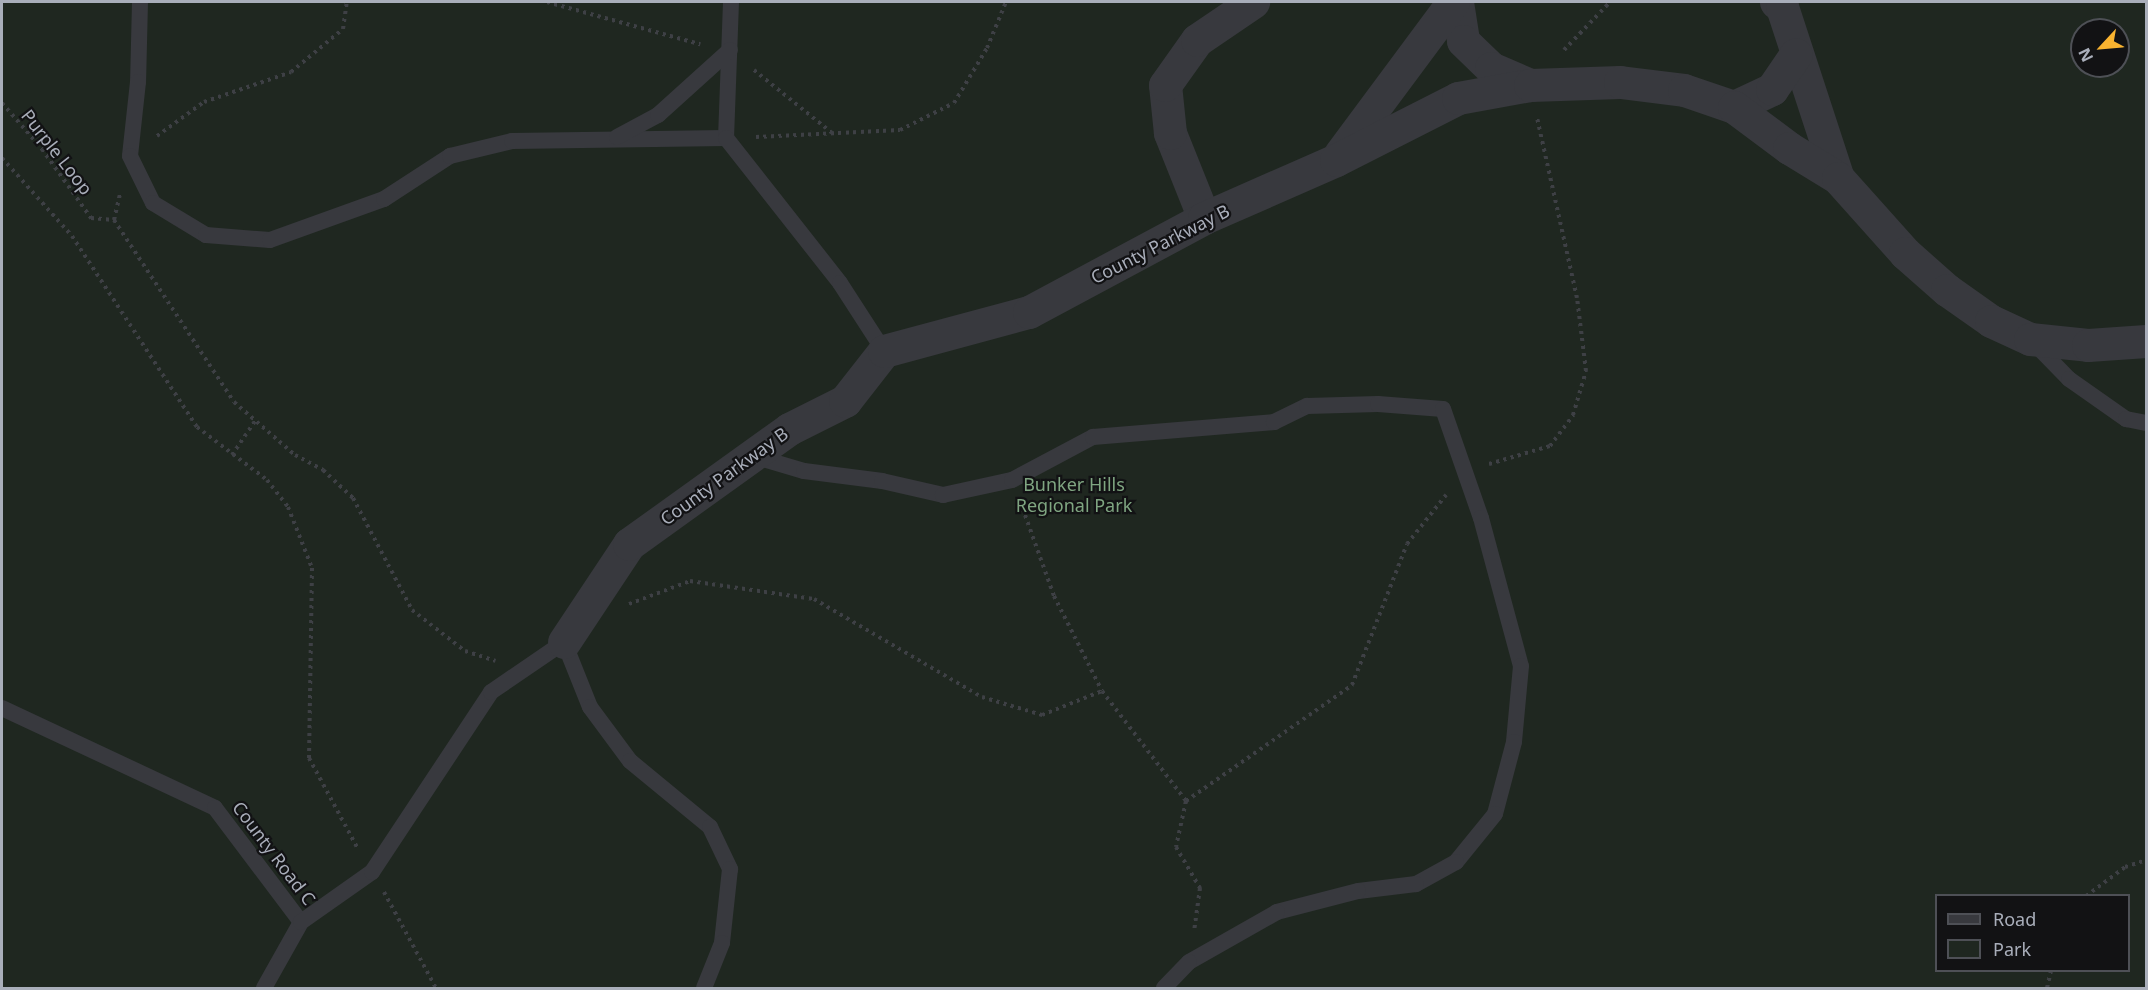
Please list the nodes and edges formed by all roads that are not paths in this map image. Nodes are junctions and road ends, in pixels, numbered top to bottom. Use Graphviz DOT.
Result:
graph roads {
  1 [pos="140,2"];
  2 [pos="731,2"];
  3 [pos="1253,2"];
  4 [pos="1455,2"];
  5 [pos="1776,2"];
  6 [pos="730,50"];
  7 [pos="1796,54"];
  8 [pos="1530,85"];
  9 [pos="1734,107"];
  10 [pos="616,137"];
  11 [pos="726,138"];
  12 [pos="1336,160"];
  13 [pos="1838,178"];
  14 [pos="1204,218"];
  15 [pos="2030,339"];
  16 [pos="2146,341"];
  17 [pos="884,351"];
  18 [pos="2146,423"];
  19 [pos="753,456"];
  20 [pos="564,642"];
  21 [pos="2,708"];
  22 [pos="301,922"];
  23 [pos="264,988"];
  24 [pos="704,988"];
  25 [pos="1164,988"];
  1 -- 10 [label="lane"];
  2 -- 6 [label="lane"];
  3 -- 14 [label="street"];
  4 -- 8 [label="street"];
  4 -- 12 [label="street"];
  5 -- 7 [label="street, County Parkway B"];
  6 -- 10 [label="lane"];
  6 -- 11 [label="lane"];
  7 -- 9 [label="street"];
  7 -- 13 [label="street, County Parkway B"];
  8 -- 9 [label="street, County Parkway B"];
  8 -- 12 [label="street, County Parkway B"];
  9 -- 13 [label="street, County Parkway B"];
  10 -- 11 [label="lane"];
  11 -- 17 [label="lane"];
  12 -- 14 [label="street, County Parkway B"];
  13 -- 15 [label="street, County Parkway B"];
  14 -- 17 [label="street, County Parkway B"];
  15 -- 16 [label="street, County Parkway B"];
  15 -- 18 [label="lane"];
  17 -- 19 [label="street, County Parkway B"];
  19 -- 20 [label="street, County Parkway B"];
  19 -- 25 [label="lane"];
  20 -- 22 [label="lane"];
  20 -- 24 [label="lane"];
  21 -- 22 [label="lane, County Road C"];
  22 -- 23 [label="lane"];
}
